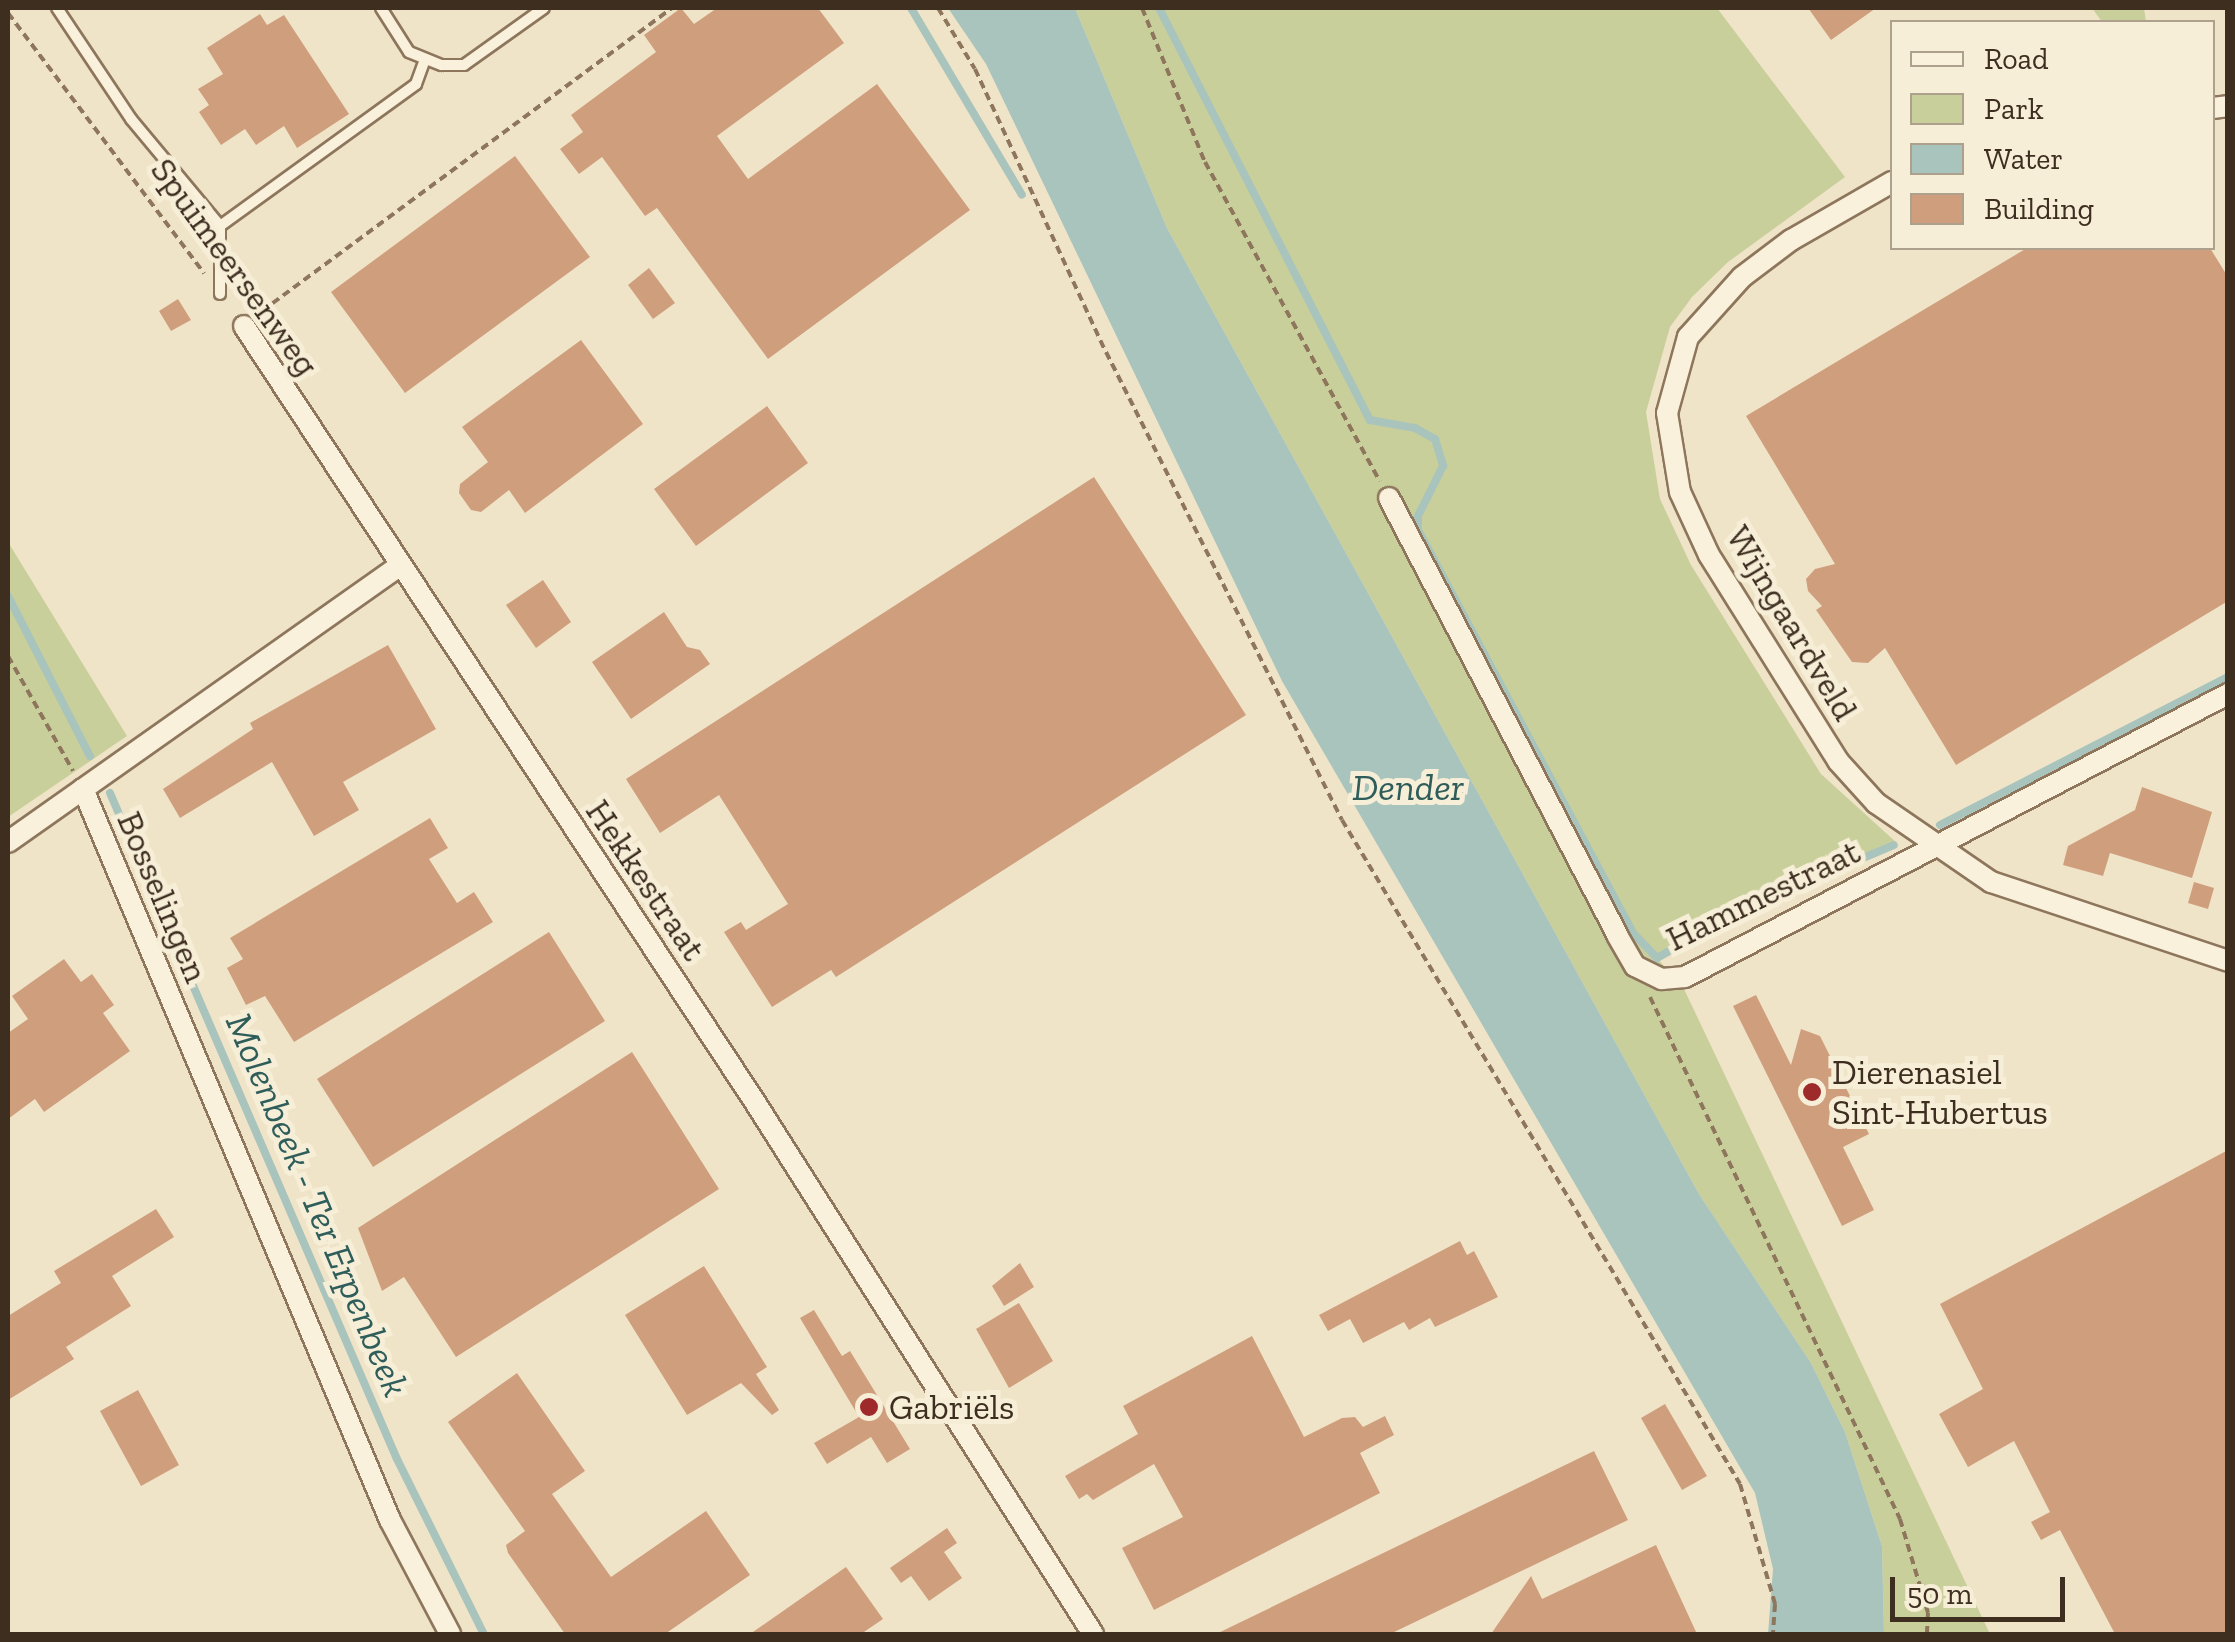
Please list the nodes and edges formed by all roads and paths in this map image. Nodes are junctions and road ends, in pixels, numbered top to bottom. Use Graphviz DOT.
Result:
graph roads {
  1 [pos="57,8"];
  2 [pos="381,8"];
  3 [pos="544,8"];
  4 [pos="672,8"];
  5 [pos="938,8"];
  6 [pos="1142,8"];
  7 [pos="8,13"];
  8 [pos="424,62"];
  9 [pos="1890,183"];
  10 [pos="220,226"];
  11 [pos="220,294"];
  12 [pos="244,326"];
  13 [pos="1389,498"];
  14 [pos="398,567"];
  15 [pos="8,656"];
  16 [pos="2228,694"];
  17 [pos="82,788"];
  18 [pos="8,842"];
  19 [pos="1932,847"];
  20 [pos="2228,962"];
  21 [pos="1635,966"];
  22 [pos="450,1634"];
  23 [pos="1093,1634"];
  24 [pos="1772,1634"];
  25 [pos="1928,1634"];
  1 -- 10 [label="lane"];
  2 -- 8 [label="lane"];
  3 -- 8 [label="lane"];
  4 -- 12 [label="path"];
  5 -- 24 [label="path"];
  6 -- 13 [label="path"];
  7 -- 11 [label="path, Spuimeersenweg"];
  8 -- 10 [label="lane"];
  9 -- 19 [label="street, Wijngaardveld"];
  10 -- 11 [label="lane"];
  12 -- 14 [label="street, Spuimeersenweg"];
  13 -- 21 [label="street, Hammestraat"];
  14 -- 17 [label="street"];
  14 -- 23 [label="street, Hekkestraat"];
  15 -- 17 [label="path"];
  16 -- 19 [label="street, Hammestraat"];
  17 -- 18 [label="street"];
  17 -- 22 [label="street, Bosselingen"];
  19 -- 20 [label="street, Wijngaardveld"];
  19 -- 21 [label="street, Hammestraat"];
  21 -- 25 [label="path"];
}
